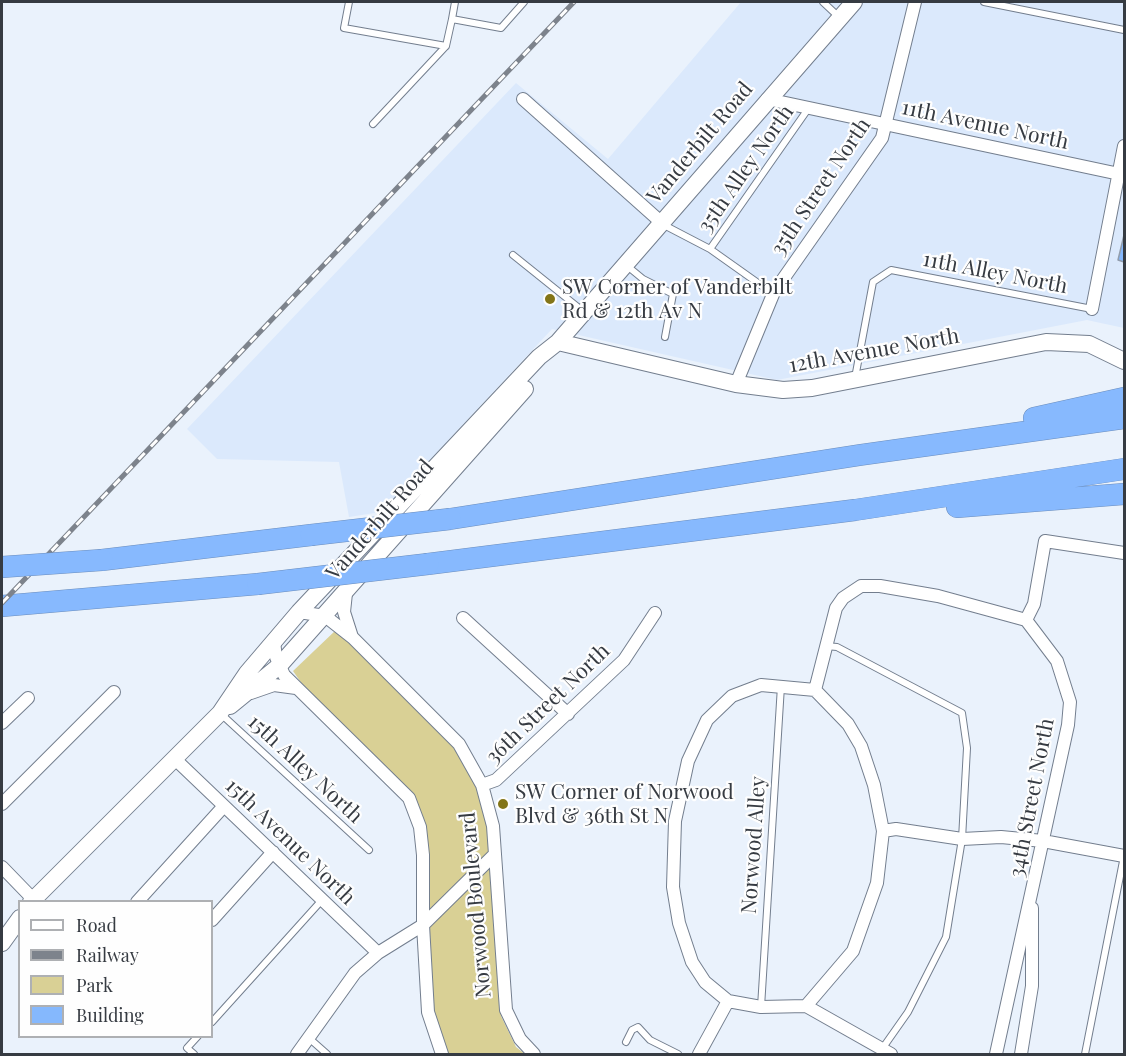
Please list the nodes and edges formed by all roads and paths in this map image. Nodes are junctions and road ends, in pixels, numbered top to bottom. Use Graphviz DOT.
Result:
graph roads {
  1 [pos="349,2"];
  2 [pos="454,2"];
  3 [pos="524,2"];
  4 [pos="823,2"];
  5 [pos="854,2"];
  6 [pos="915,2"];
  7 [pos="984,2"];
  8 [pos="840,18"];
  9 [pos="452,19"];
  10 [pos="1125,30"];
  11 [pos="446,46"];
  12 [pos="523,99"];
  13 [pos="767,99"];
  14 [pos="808,108"];
  15 [pos="373,124"];
  16 [pos="887,124"];
  17 [pos="1125,146"];
  18 [pos="1122,174"];
  19 [pos="662,223"];
  20 [pos="710,249"];
  21 [pos="513,255"];
  22 [pos="626,265"];
  23 [pos="774,292"];
  24 [pos="1092,309"];
  25 [pos="584,312"];
  26 [pos="665,337"];
  27 [pos="558,342"];
  28 [pos="1125,361"];
  29 [pos="855,379"];
  30 [pos="736,384"];
  31 [pos="1125,398"];
  32 [pos="1125,418"];
  33 [pos="860,455"];
  34 [pos="1125,469"];
  35 [pos="1125,494"];
  36 [pos="855,510"];
  37 [pos="1125,553"];
  38 [pos="2,567"];
  39 [pos="346,593"];
  40 [pos="2,606"];
  41 [pos="299,612"];
  42 [pos="655,613"];
  43 [pos="325,616"];
  44 [pos="463,618"];
  45 [pos="1026,620"];
  46 [pos="352,638"];
  47 [pos="274,642"];
  48 [pos="826,646"];
  49 [pos="279,666"];
  50 [pos="781,686"];
  51 [pos="296,688"];
  52 [pos="815,690"];
  53 [pos="114,692"];
  54 [pos="244,696"];
  55 [pos="28,698"];
  56 [pos="220,713"];
  57 [pos="568,714"];
  58 [pos="2,723"];
  59 [pos="176,760"];
  60 [pos="482,785"];
  61 [pos="2,804"];
  62 [pos="224,806"];
  63 [pos="883,831"];
  64 [pos="962,838"];
  65 [pos="1043,841"];
  66 [pos="369,850"];
  67 [pos="273,852"];
  68 [pos="495,854"];
  69 [pos="1125,856"];
  70 [pos="2,867"];
  71 [pos="1031,898"];
  72 [pos="32,900"];
  73 [pos="139,900"];
  74 [pos="322,900"];
  75 [pos="213,919"];
  76 [pos="18,921"];
  77 [pos="423,925"];
  78 [pos="2,943"];
  79 [pos="378,953"];
  80 [pos="728,1000"];
  81 [pos="806,1006"];
  82 [pos="761,1007"];
  83 [pos="213,1021"];
  84 [pos="196,1038"];
  85 [pos="310,1038"];
  86 [pos="626,1042"];
  87 [pos="886,1052"];
  88 [pos="194,1054"];
  89 [pos="297,1054"];
  90 [pos="327,1054"];
  91 [pos="442,1054"];
  92 [pos="534,1054"];
  93 [pos="678,1054"];
  94 [pos="699,1054"];
  95 [pos="996,1054"];
  96 [pos="1021,1054"];
  97 [pos="1085,1054"];
  1 -- 11 [label="lane"];
  2 -- 9 [label="lane"];
  3 -- 9 [label="lane"];
  4 -- 8 [label="lane"];
  5 -- 8 [label="street, Vanderbilt Road"];
  6 -- 16 [label="street, 35th Street North"];
  7 -- 10 [label="lane"];
  8 -- 13 [label="street, Vanderbilt Road"];
  9 -- 11 [label="lane"];
  11 -- 15 [label="lane"];
  12 -- 19 [label="street"];
  13 -- 14 [label="street, 11th Avenue North"];
  13 -- 19 [label="street, Vanderbilt Road"];
  14 -- 16 [label="street, 11th Avenue North"];
  14 -- 20 [label="lane, 35th Alley North"];
  16 -- 18 [label="street, 11th Avenue North"];
  16 -- 23 [label="street, 35th Street North"];
  17 -- 18 [label="street"];
  18 -- 24 [label="street"];
  19 -- 20 [label="lane"];
  19 -- 22 [label="street, Vanderbilt Road"];
  20 -- 23 [label="lane"];
  21 -- 25 [label="lane"];
  22 -- 25 [label="street, Vanderbilt Road"];
  22 -- 26 [label="lane"];
  23 -- 30 [label="street, 35th Street North"];
  24 -- 29 [label="lane, 11th Alley North"];
  25 -- 27 [label="street, Vanderbilt Road"];
  27 -- 30 [label="street, 12th Avenue North"];
  27 -- 39 [label="street, Vanderbilt Road"];
  27 -- 41 [label="street, Vanderbilt Road"];
  28 -- 29 [label="street, 12th Avenue North"];
  29 -- 30 [label="street, 12th Avenue North"];
  31 -- 33 [label="highway"];
  32 -- 33 [label="highway"];
  33 -- 38 [label="highway, bridge"];
  34 -- 36 [label="highway"];
  35 -- 36 [label="highway"];
  36 -- 40 [label="highway, bridge"];
  37 -- 45 [label="street"];
  39 -- 43 [label="street, Vanderbilt Road"];
  39 -- 46 [label="street"];
  41 -- 43 [label="street"];
  41 -- 47 [label="street, Vanderbilt Road"];
  42 -- 57 [label="street, 36th Street North"];
  43 -- 46 [label="street, Norwood Boulevard"];
  43 -- 49 [label="street, Vanderbilt Road"];
  44 -- 57 [label="street"];
  45 -- 48 [label="street"];
  45 -- 65 [label="street, 34th Street North"];
  46 -- 60 [label="street, Norwood Boulevard"];
  47 -- 49 [label="street"];
  47 -- 56 [label="street, Vanderbilt Road"];
  48 -- 52 [label="street"];
  48 -- 64 [label="lane"];
  49 -- 51 [label="street"];
  49 -- 54 [label="street, Vanderbilt Road"];
  50 -- 52 [label="street"];
  50 -- 80 [label="street"];
  50 -- 82 [label="lane, Norwood Alley"];
  51 -- 54 [label="street"];
  51 -- 77 [label="street"];
  52 -- 63 [label="street"];
  53 -- 61 [label="street"];
  54 -- 56 [label="street, Vanderbilt Road"];
  55 -- 58 [label="street"];
  56 -- 59 [label="street, Vanderbilt Road"];
  56 -- 66 [label="lane, 15th Alley North"];
  57 -- 60 [label="street, 36th Street North"];
  59 -- 62 [label="street, 15th Avenue North"];
  59 -- 72 [label="street, Vanderbilt Road"];
  60 -- 68 [label="street, Norwood Boulevard"];
  62 -- 67 [label="street, 15th Avenue North"];
  62 -- 73 [label="street"];
  63 -- 64 [label="street"];
  63 -- 81 [label="street"];
  64 -- 65 [label="street"];
  64 -- 87 [label="lane"];
  65 -- 69 [label="street"];
  65 -- 71 [label="street, 34th Street North"];
  67 -- 74 [label="street, 15th Avenue North"];
  67 -- 75 [label="street"];
  68 -- 77 [label="street"];
  68 -- 92 [label="street, Norwood Boulevard"];
  69 -- 97 [label="lane"];
  70 -- 72 [label="street"];
  71 -- 95 [label="street, 34th Street North"];
  71 -- 96 [label="street, 34th Street North"];
  74 -- 79 [label="street, 15th Avenue North"];
  74 -- 83 [label="lane"];
  76 -- 78 [label="street"];
  77 -- 79 [label="street"];
  77 -- 91 [label="street"];
  79 -- 85 [label="street"];
  80 -- 82 [label="street"];
  80 -- 94 [label="street"];
  81 -- 82 [label="street"];
  81 -- 87 [label="street"];
  84 -- 88 [label="lane"];
  85 -- 89 [label="street"];
  85 -- 90 [label="lane"];
  86 -- 93 [label="lane"];
}
